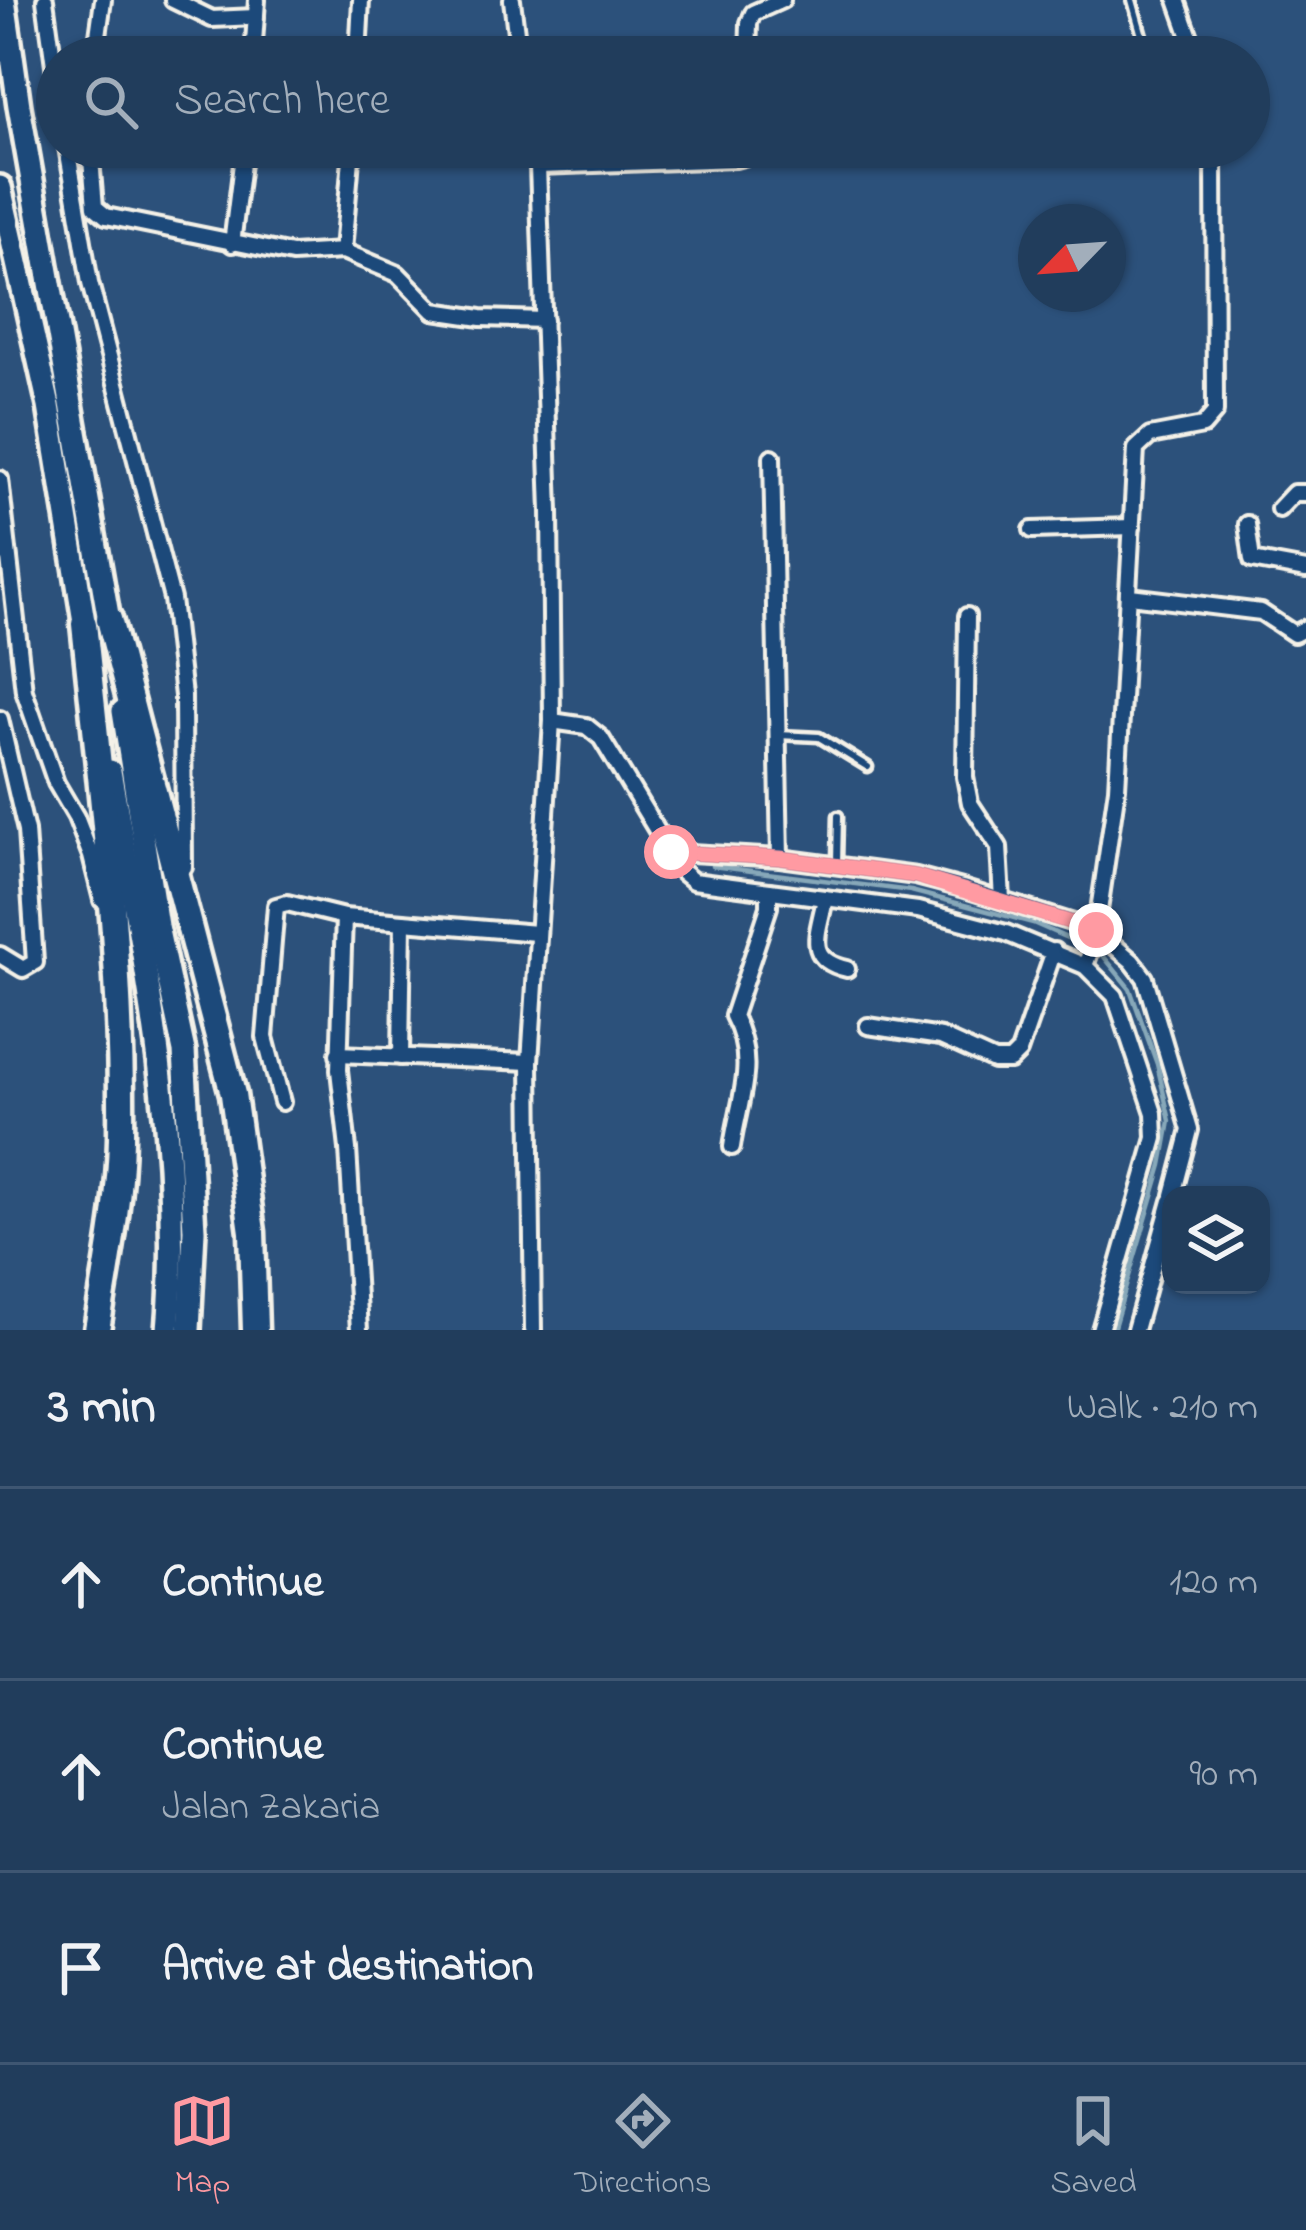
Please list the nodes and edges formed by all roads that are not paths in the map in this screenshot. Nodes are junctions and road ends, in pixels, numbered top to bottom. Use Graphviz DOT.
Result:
graph roads {
  1 [pos="4,0"];
  2 [pos="45,0"];
  3 [pos="103,0"];
  4 [pos="173,0"];
  5 [pos="257,0"];
  6 [pos="361,0"];
  7 [pos="512,0"];
  8 [pos="782,0"];
  9 [pos="1132,0"];
  10 [pos="1178,0"];
  11 [pos="256,17"];
  12 [pos="50,36"];
  13 [pos="97,36"];
  14 [pos="255,36"];
  15 [pos="359,36"];
  16 [pos="517,36"];
  17 [pos="748,36"];
  18 [pos="1142,36"];
  19 [pos="1190,36"];
  20 [pos="71,168"];
  21 [pos="92,168"];
  22 [pos="241,168"];
  23 [pos="350,168"];
  24 [pos="538,168"];
  25 [pos="1214,168"];
  26 [pos="0,187"];
  27 [pos="95,207"];
  28 [pos="78,211"];
  29 [pos="232,244"];
  30 [pos="343,251"];
  31 [pos="544,320"];
  32 [pos="772,457"];
  33 [pos="0,479"];
  34 [pos="1306,493"];
  35 [pos="1279,509"];
  36 [pos="1247,524"];
  37 [pos="1132,527"];
  38 [pos="1031,530"];
  39 [pos="1306,569"];
  40 [pos="1130,596"];
  41 [pos="967,616"];
  42 [pos="96,622"];
  43 [pos="1306,628"];
  44 [pos="8,637"];
  45 [pos="0,719"];
  46 [pos="552,721"];
  47 [pos="779,735"];
  48 [pos="868,767"];
  49 [pos="838,816"];
  50 [pos="671,852"];
  51 [pos="780,858"];
  52 [pos="836,866"];
  53 [pos="769,891"];
  54 [pos="825,898"];
  55 [pos="1002,900"];
  56 [pos="344,917"];
  57 [pos="403,922"];
  58 [pos="536,934"];
  59 [pos="1096,934"];
  60 [pos="112,940"];
  61 [pos="1054,951"];
  62 [pos="0,955"];
  63 [pos="1086,962"];
  64 [pos="847,969"];
  65 [pos="210,1001"];
  66 [pos="868,1026"];
  67 [pos="338,1054"];
  68 [pos="401,1057"];
  69 [pos="530,1062"];
  70 [pos="282,1102"];
  71 [pos="732,1147"];
  72 [pos="1175,1186"];
  73 [pos="1162,1234"];
  74 [pos="97,1330"];
  75 [pos="168,1330"];
  76 [pos="189,1330"];
  77 [pos="255,1330"];
  78 [pos="359,1330"];
  79 [pos="533,1330"];
  80 [pos="1100,1330"];
  81 [pos="1135,1330"];
  1 -- 42 [label="main road"];
  2 -- 12 [label="street"];
  3 -- 13 [label="street"];
  4 -- 11 [label="street"];
  5 -- 11 [label="street"];
  6 -- 15 [label="street"];
  7 -- 16 [label="street"];
  8 -- 17 [label="street"];
  9 -- 18 [label="lane"];
  10 -- 19 [label="street"];
  11 -- 14 [label="street"];
  20 -- 28 [label="street"];
  21 -- 27 [label="street"];
  22 -- 29 [label="street"];
  23 -- 30 [label="street"];
  24 -- 31 [label="street"];
  25 -- 37 [label="street"];
  26 -- 42 [label="main road"];
  27 -- 28 [label="street"];
  27 -- 29 [label="street"];
  28 -- 65 [label="street"];
  29 -- 30 [label="street"];
  30 -- 31 [label="street"];
  31 -- 46 [label="street"];
  32 -- 47 [label="street"];
  33 -- 44 [label="street"];
  34 -- 35 [label="street"];
  36 -- 39 [label="street"];
  37 -- 38 [label="street"];
  37 -- 40 [label="street"];
  40 -- 43 [label="street"];
  40 -- 59 [label="street"];
  41 -- 55 [label="street"];
  42 -- 60 [label="highway"];
  42 -- 65 [label="highway"];
  42 -- 75 [label="main road"];
  42 -- 76 [label="main road"];
  44 -- 60 [label="street"];
  45 -- 62 [label="street"];
  46 -- 50 [label="street"];
  46 -- 58 [label="street"];
  47 -- 48 [label="lane"];
  47 -- 51 [label="street"];
  49 -- 52 [label="lane"];
  50 -- 51 [label="street"];
  50 -- 53 [label="street"];
  51 -- 52 [label="street"];
  52 -- 55 [label="street"];
  53 -- 54 [label="street"];
  53 -- 71 [label="street"];
  54 -- 61 [label="street"];
  54 -- 64 [label="street"];
  55 -- 59 [label="street"];
  56 -- 57 [label="street"];
  56 -- 67 [label="street"];
  56 -- 70 [label="street"];
  57 -- 58 [label="street"];
  57 -- 68 [label="street"];
  58 -- 69 [label="street"];
  59 -- 63 [label="street"];
  59 -- 72 [label="street"];
  60 -- 74 [label="highway"];
  61 -- 63 [label="street"];
  61 -- 66 [label="street"];
  63 -- 80 [label="street"];
  65 -- 77 [label="highway"];
  67 -- 68 [label="street"];
  67 -- 78 [label="street"];
  68 -- 69 [label="street"];
  69 -- 79 [label="street"];
  73 -- 81 [label="street"];
}
